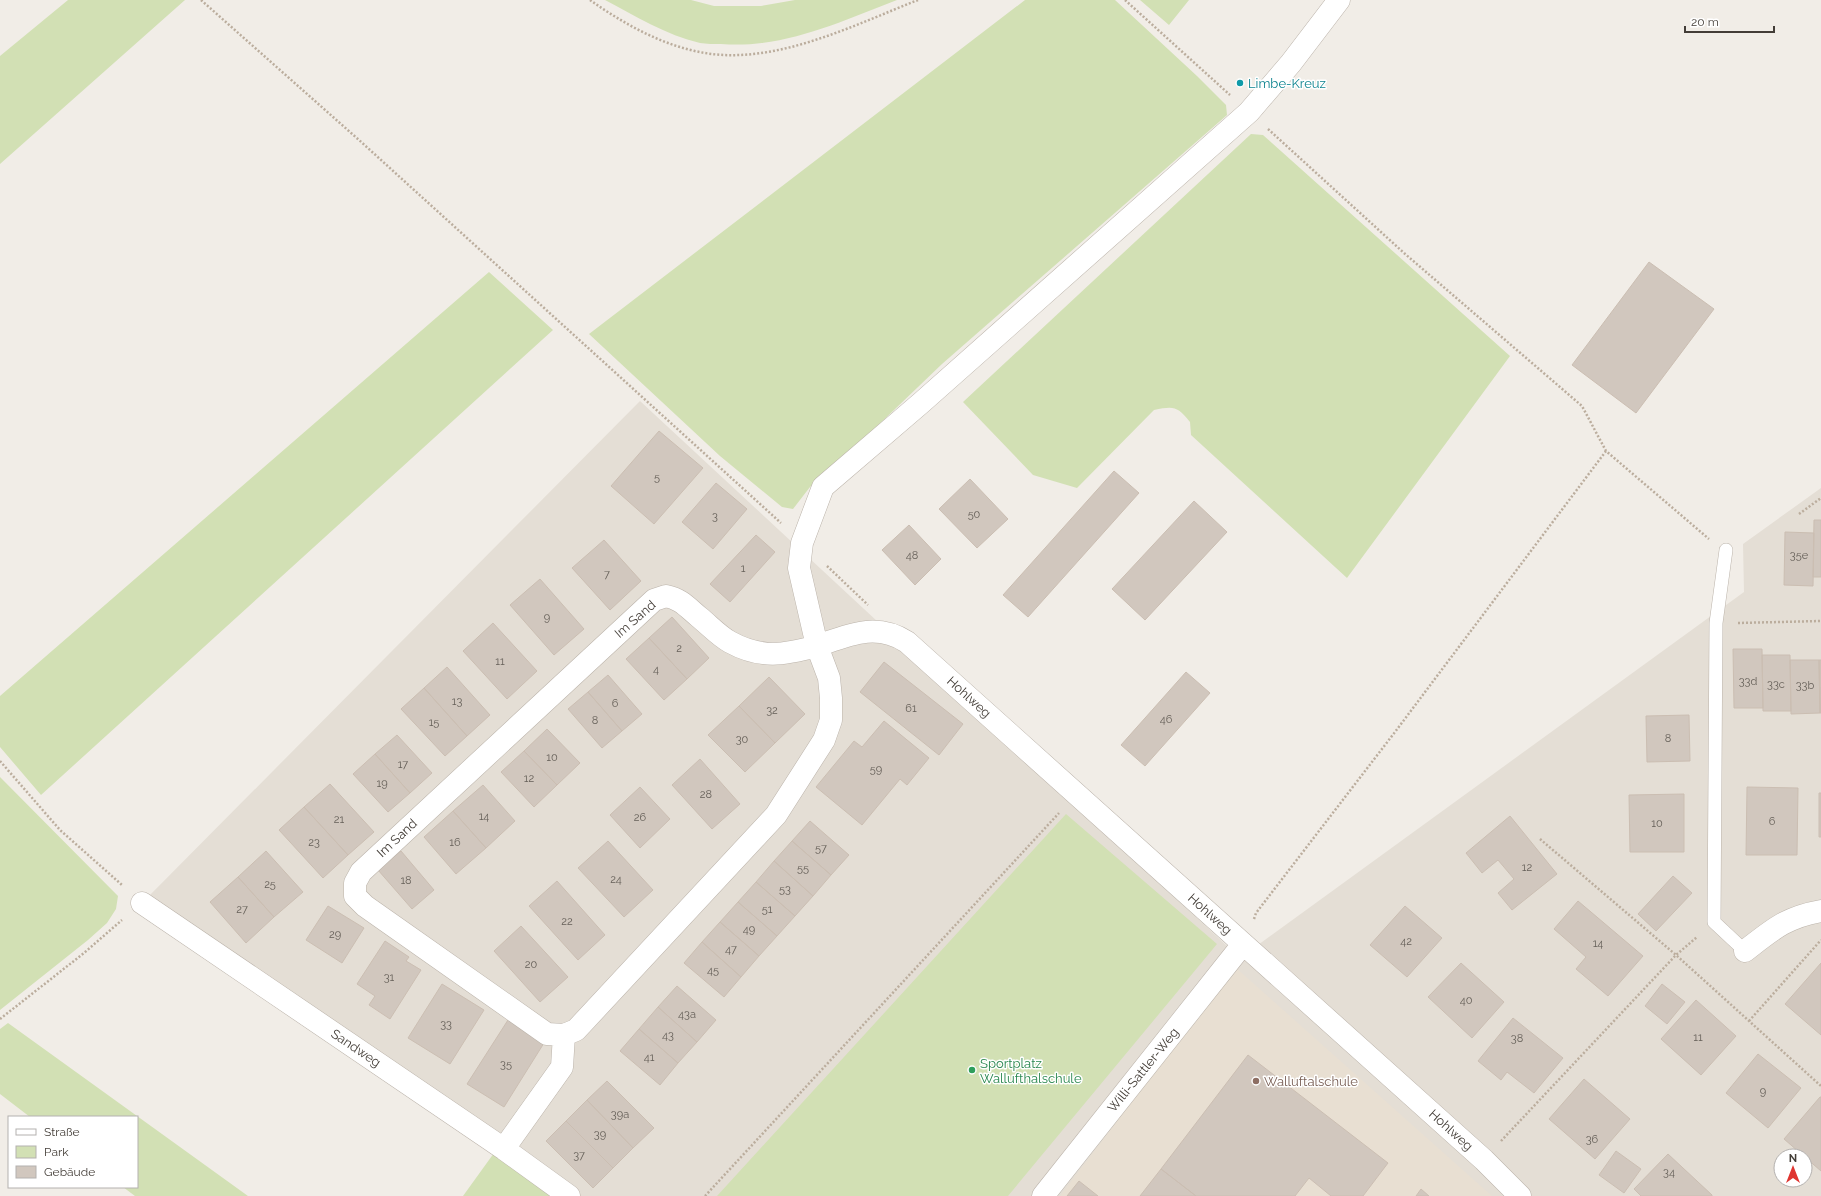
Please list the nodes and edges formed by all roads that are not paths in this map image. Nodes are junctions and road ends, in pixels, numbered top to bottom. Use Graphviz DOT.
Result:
graph roads {
  1 [pos="1339,0"];
  2 [pos="1726,550"];
  3 [pos="896,635"];
  4 [pos="817,646"];
  5 [pos="142,902"];
  6 [pos="1821,911"];
  7 [pos="1243,944"];
  8 [pos="1745,952"];
  9 [pos="564,1035"];
  10 [pos="510,1140"];
  11 [pos="569,1196"];
  12 [pos="1043,1196"];
  13 [pos="1519,1196"];
  1 -- 4 [label="street"];
  2 -- 8 [label="lane"];
  3 -- 4 [label="street, Im Sand"];
  3 -- 7 [label="street, Hohlweg"];
  4 -- 9 [label="street"];
  4 -- 9 [label="street, Im Sand"];
  5 -- 11 [label="street, Sandweg"];
  6 -- 8 [label="street"];
  7 -- 12 [label="street, Willi-Sattler-Weg"];
  7 -- 13 [label="street, Hohlweg"];
  9 -- 10 [label="street"];
}
